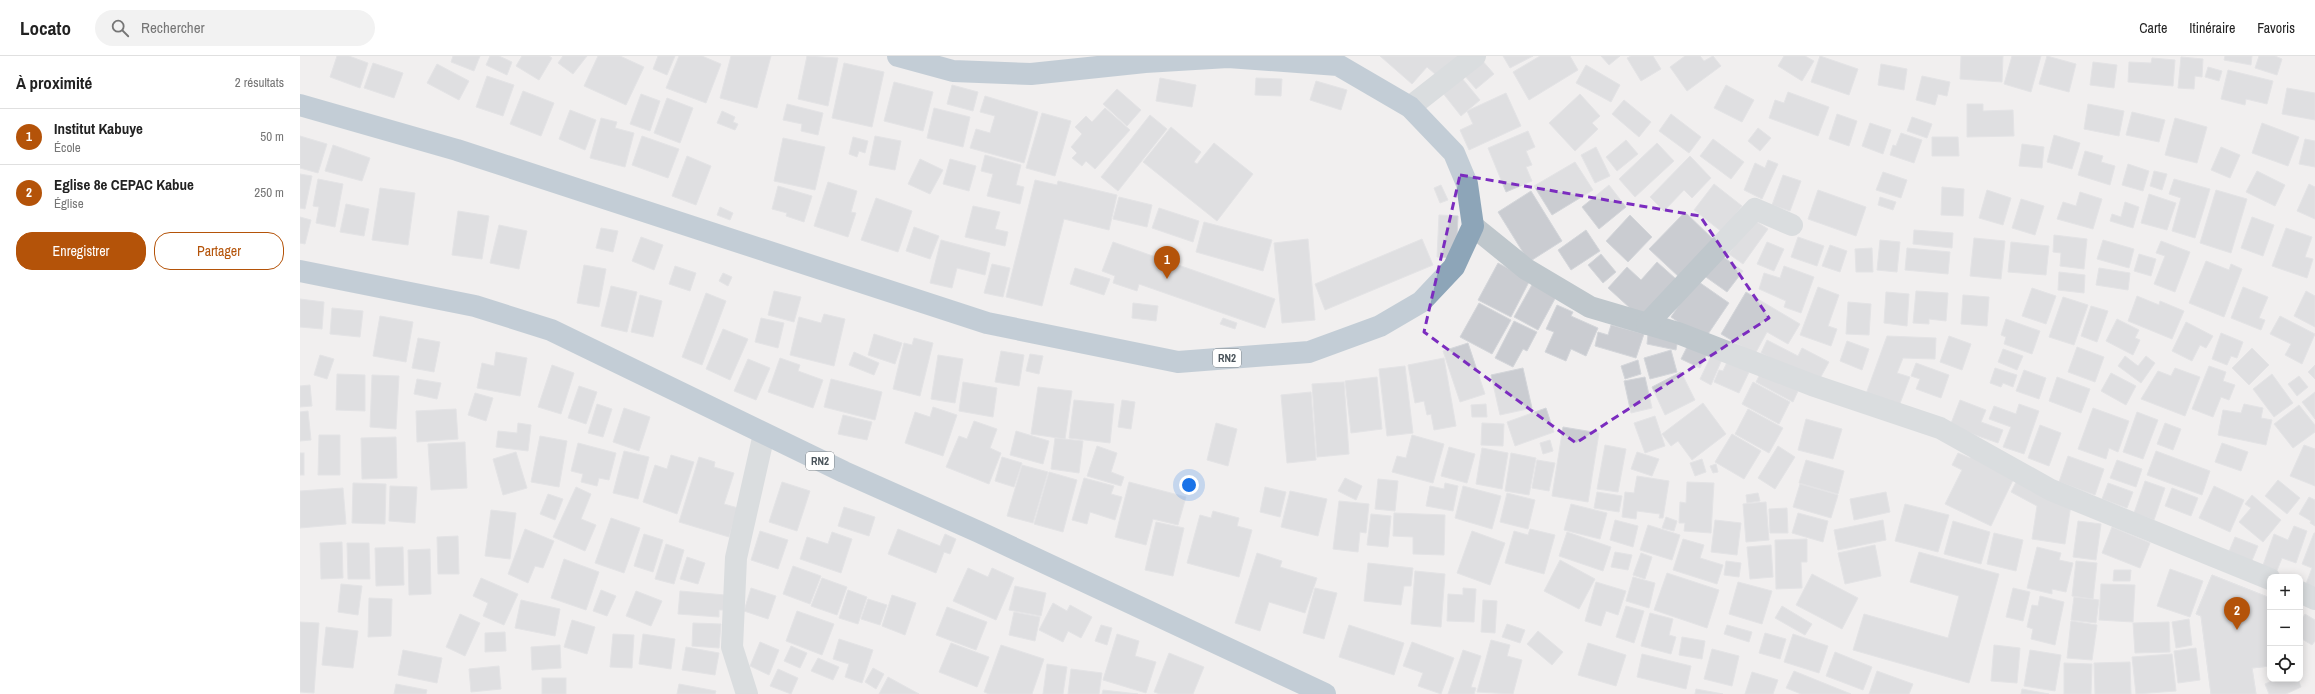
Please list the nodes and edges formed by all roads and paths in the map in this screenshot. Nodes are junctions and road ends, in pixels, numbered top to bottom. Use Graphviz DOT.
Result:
graph roads {
  1 [pos="898,56"];
  2 [pos="1228,56"];
  3 [pos="1475,56"];
  4 [pos="300,104"];
  5 [pos="1410,107"];
  6 [pos="1792,225"];
  7 [pos="1473,226"];
  8 [pos="300,271"];
  9 [pos="1647,324"];
  10 [pos="764,434"];
  11 [pos="2267,578"];
  12 [pos="2303,593"];
  13 [pos="2315,599"];
  14 [pos="747,694"];
  15 [pos="1325,694"];
  1 -- 2 [label="highway"];
  2 -- 5 [label="highway"];
  3 -- 5 [label="street"];
  4 -- 7 [label="highway, RN2"];
  5 -- 7 [label="highway"];
  6 -- 9 [label="street"];
  7 -- 9 [label="street"];
  8 -- 10 [label="highway, RN2"];
  9 -- 11 [label="street"];
  10 -- 14 [label="street"];
  10 -- 15 [label="highway, RN2"];
  12 -- 13 [label="street"];
}
